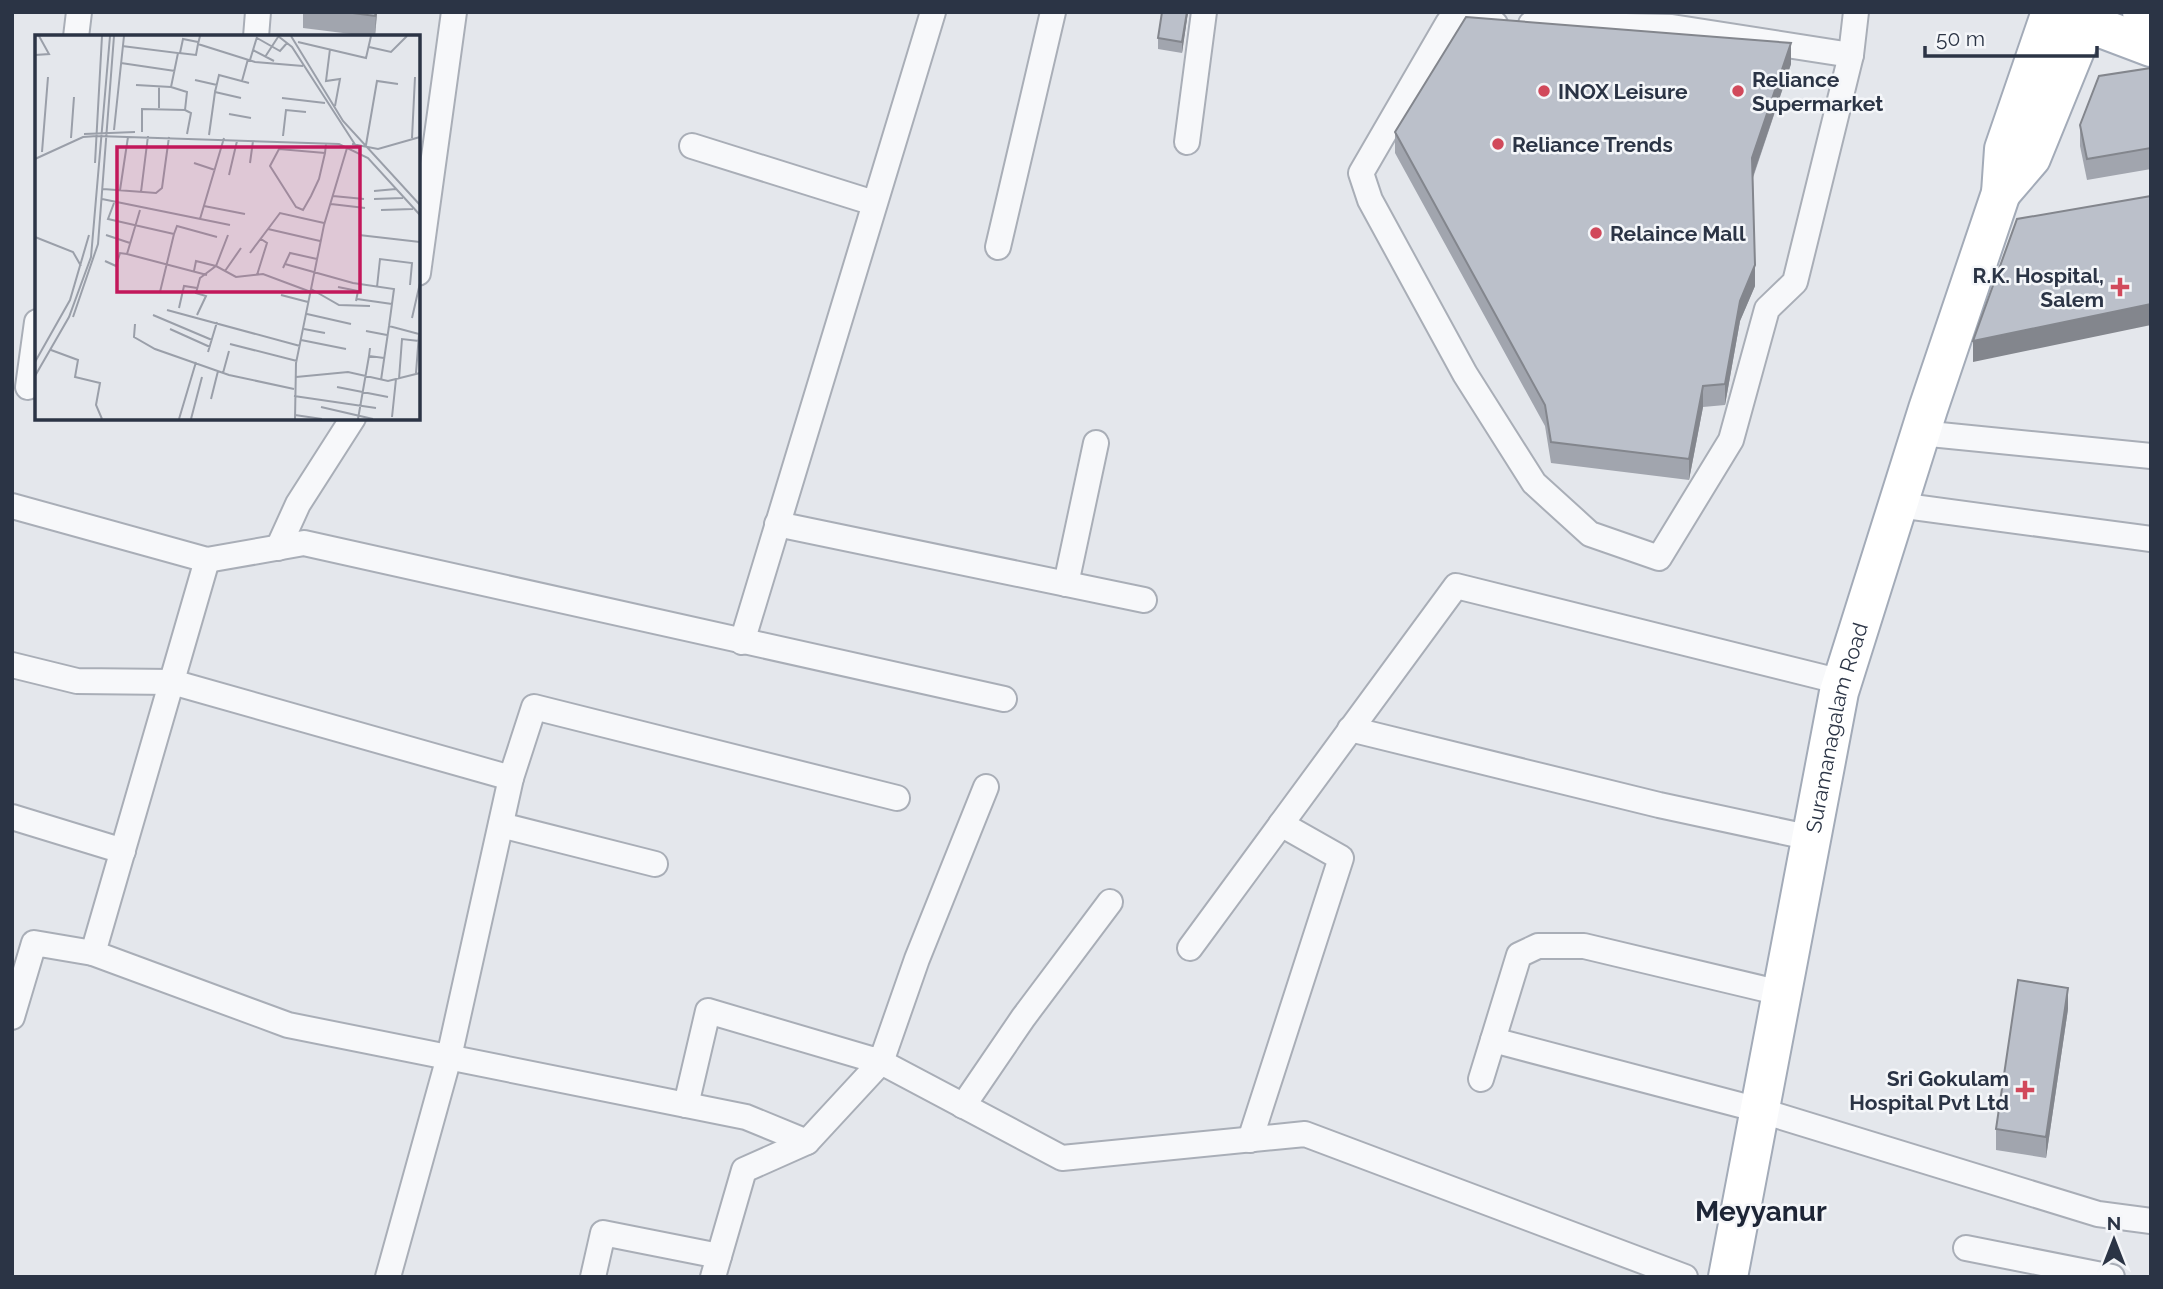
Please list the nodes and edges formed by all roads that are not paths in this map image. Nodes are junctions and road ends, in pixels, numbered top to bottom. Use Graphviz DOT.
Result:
graph roads {
  1 [pos="79,12"];
  2 [pos="258,12"];
  3 [pos="454,12"];
  4 [pos="933,12"];
  5 [pos="1053,12"];
  6 [pos="1204,12"];
  7 [pos="1856,12"];
  8 [pos="2142,12"];
  9 [pos="2074,15"];
  10 [pos="1673,20"];
  11 [pos="2151,21"];
  12 [pos="76,35"];
  13 [pos="256,35"];
  14 [pos="2151,36"];
  15 [pos="2151,47"];
  16 [pos="1851,55"];
  17 [pos="1187,142"];
  18 [pos="692,146"];
  19 [pos="874,203"];
  20 [pos="998,247"];
  21 [pos="420,259"];
  22 [pos="35,334"];
  23 [pos="26,387"];
  24 [pos="352,420"];
  25 [pos="1920,433"];
  26 [pos="1096,443"];
  27 [pos="2151,456"];
  28 [pos="1898,505"];
  29 [pos="12,506"];
  30 [pos="777,524"];
  31 [pos="2151,539"];
  32 [pos="278,548"];
  33 [pos="207,560"];
  34 [pos="1066,584"];
  35 [pos="1144,600"];
  36 [pos="742,642"];
  37 [pos="12,665"];
  38 [pos="172,682"];
  39 [pos="1842,682"];
  40 [pos="1004,699"];
  41 [pos="1350,729"];
  42 [pos="511,778"];
  43 [pos="986,787"];
  44 [pos="897,798"];
  45 [pos="12,817"];
  46 [pos="1281,824"];
  47 [pos="501,825"];
  48 [pos="1812,838"];
  49 [pos="123,851"];
  50 [pos="655,864"];
  51 [pos="1110,902"];
  52 [pos="1190,948"];
  53 [pos="93,953"];
  54 [pos="1781,993"];
  55 [pos="12,1017"];
  56 [pos="1493,1040"];
  57 [pos="449,1057"];
  58 [pos="881,1062"];
  59 [pos="1482,1079"];
  60 [pos="686,1105"];
  61 [pos="963,1106"];
  62 [pos="1759,1110"];
  63 [pos="1250,1140"];
  64 [pos="807,1142"];
  65 [pos="2151,1221"];
  66 [pos="1966,1248"];
  67 [pos="716,1267"];
  68 [pos="1737,1274"];
  69 [pos="388,1277"];
  70 [pos="593,1277"];
  71 [pos="1685,1277"];
  72 [pos="2112,1277"];
  1 -- 12 [label="street"];
  2 -- 13 [label="street"];
  3 -- 21 [label="street"];
  4 -- 19 [label="street"];
  5 -- 20 [label="street"];
  6 -- 17 [label="street"];
  7 -- 16 [label="street"];
  8 -- 11 [label="main road"];
  9 -- 14 [label="main road"];
  9 -- 15 [label="main road"];
  9 -- 25 [label="main road, Suramanagalam Road"];
  10 -- 16 [label="street"];
  10 -- 16 [label="street"];
  18 -- 19 [label="street"];
  19 -- 30 [label="street"];
  22 -- 23 [label="street"];
  24 -- 32 [label="street"];
  25 -- 27 [label="street"];
  25 -- 28 [label="main road, Suramanagalam Road"];
  26 -- 34 [label="street"];
  28 -- 31 [label="street"];
  28 -- 39 [label="main road, Suramanagalam Road"];
  29 -- 33 [label="street"];
  30 -- 34 [label="street"];
  30 -- 36 [label="street"];
  32 -- 33 [label="street"];
  32 -- 36 [label="street"];
  33 -- 38 [label="street"];
  34 -- 35 [label="street"];
  36 -- 40 [label="street"];
  37 -- 38 [label="street"];
  38 -- 42 [label="street"];
  38 -- 49 [label="street"];
  39 -- 41 [label="street"];
  39 -- 48 [label="main road, Suramanagalam Road"];
  41 -- 46 [label="street"];
  41 -- 48 [label="street"];
  42 -- 44 [label="street"];
  42 -- 47 [label="street"];
  43 -- 58 [label="street"];
  45 -- 49 [label="street"];
  46 -- 52 [label="street"];
  46 -- 63 [label="street"];
  47 -- 50 [label="street"];
  47 -- 57 [label="street"];
  48 -- 54 [label="main road, Suramanagalam Road"];
  49 -- 53 [label="street"];
  51 -- 61 [label="street"];
  53 -- 55 [label="street"];
  53 -- 57 [label="street"];
  54 -- 56 [label="street"];
  54 -- 62 [label="main road, Suramanagalam Road"];
  56 -- 59 [label="street"];
  56 -- 62 [label="street"];
  57 -- 60 [label="street"];
  57 -- 69 [label="street"];
  58 -- 60 [label="street"];
  58 -- 61 [label="street"];
  58 -- 64 [label="street"];
  60 -- 64 [label="street"];
  61 -- 63 [label="street"];
  62 -- 65 [label="street"];
  62 -- 68 [label="main road, Suramanagalam Road"];
  63 -- 71 [label="street"];
  64 -- 67 [label="street"];
  66 -- 72 [label="street"];
  67 -- 70 [label="street"];
}
